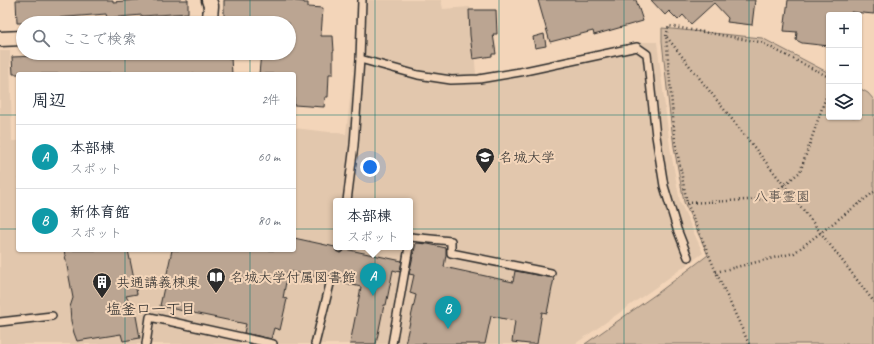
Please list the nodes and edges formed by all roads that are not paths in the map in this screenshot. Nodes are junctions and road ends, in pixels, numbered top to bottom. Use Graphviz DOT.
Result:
graph roads {
  1 [pos="209,0"];
  2 [pos="362,0"];
  3 [pos="210,16"];
  4 [pos="16,38"];
  5 [pos="0,39"];
  6 [pos="360,59"];
  7 [pos="347,198"];
  8 [pos="413,239"];
  9 [pos="408,250"];
  10 [pos="688,257"];
  11 [pos="551,273"];
  12 [pos="331,280"];
  13 [pos="52,316"];
  14 [pos="0,322"];
  15 [pos="146,344"];
  16 [pos="273,344"];
  17 [pos="315,344"];
  18 [pos="392,344"];
  1 -- 3 [label="street"];
  2 -- 6 [label="lane"];
  4 -- 5 [label="street"];
  6 -- 7 [label="lane"];
  6 -- 10 [label="lane"];
  8 -- 11 [label="lane"];
  9 -- 18 [label="lane"];
  12 -- 17 [label="lane"];
  13 -- 14 [label="lane"];
  15 -- 16 [label="lane"];
}
